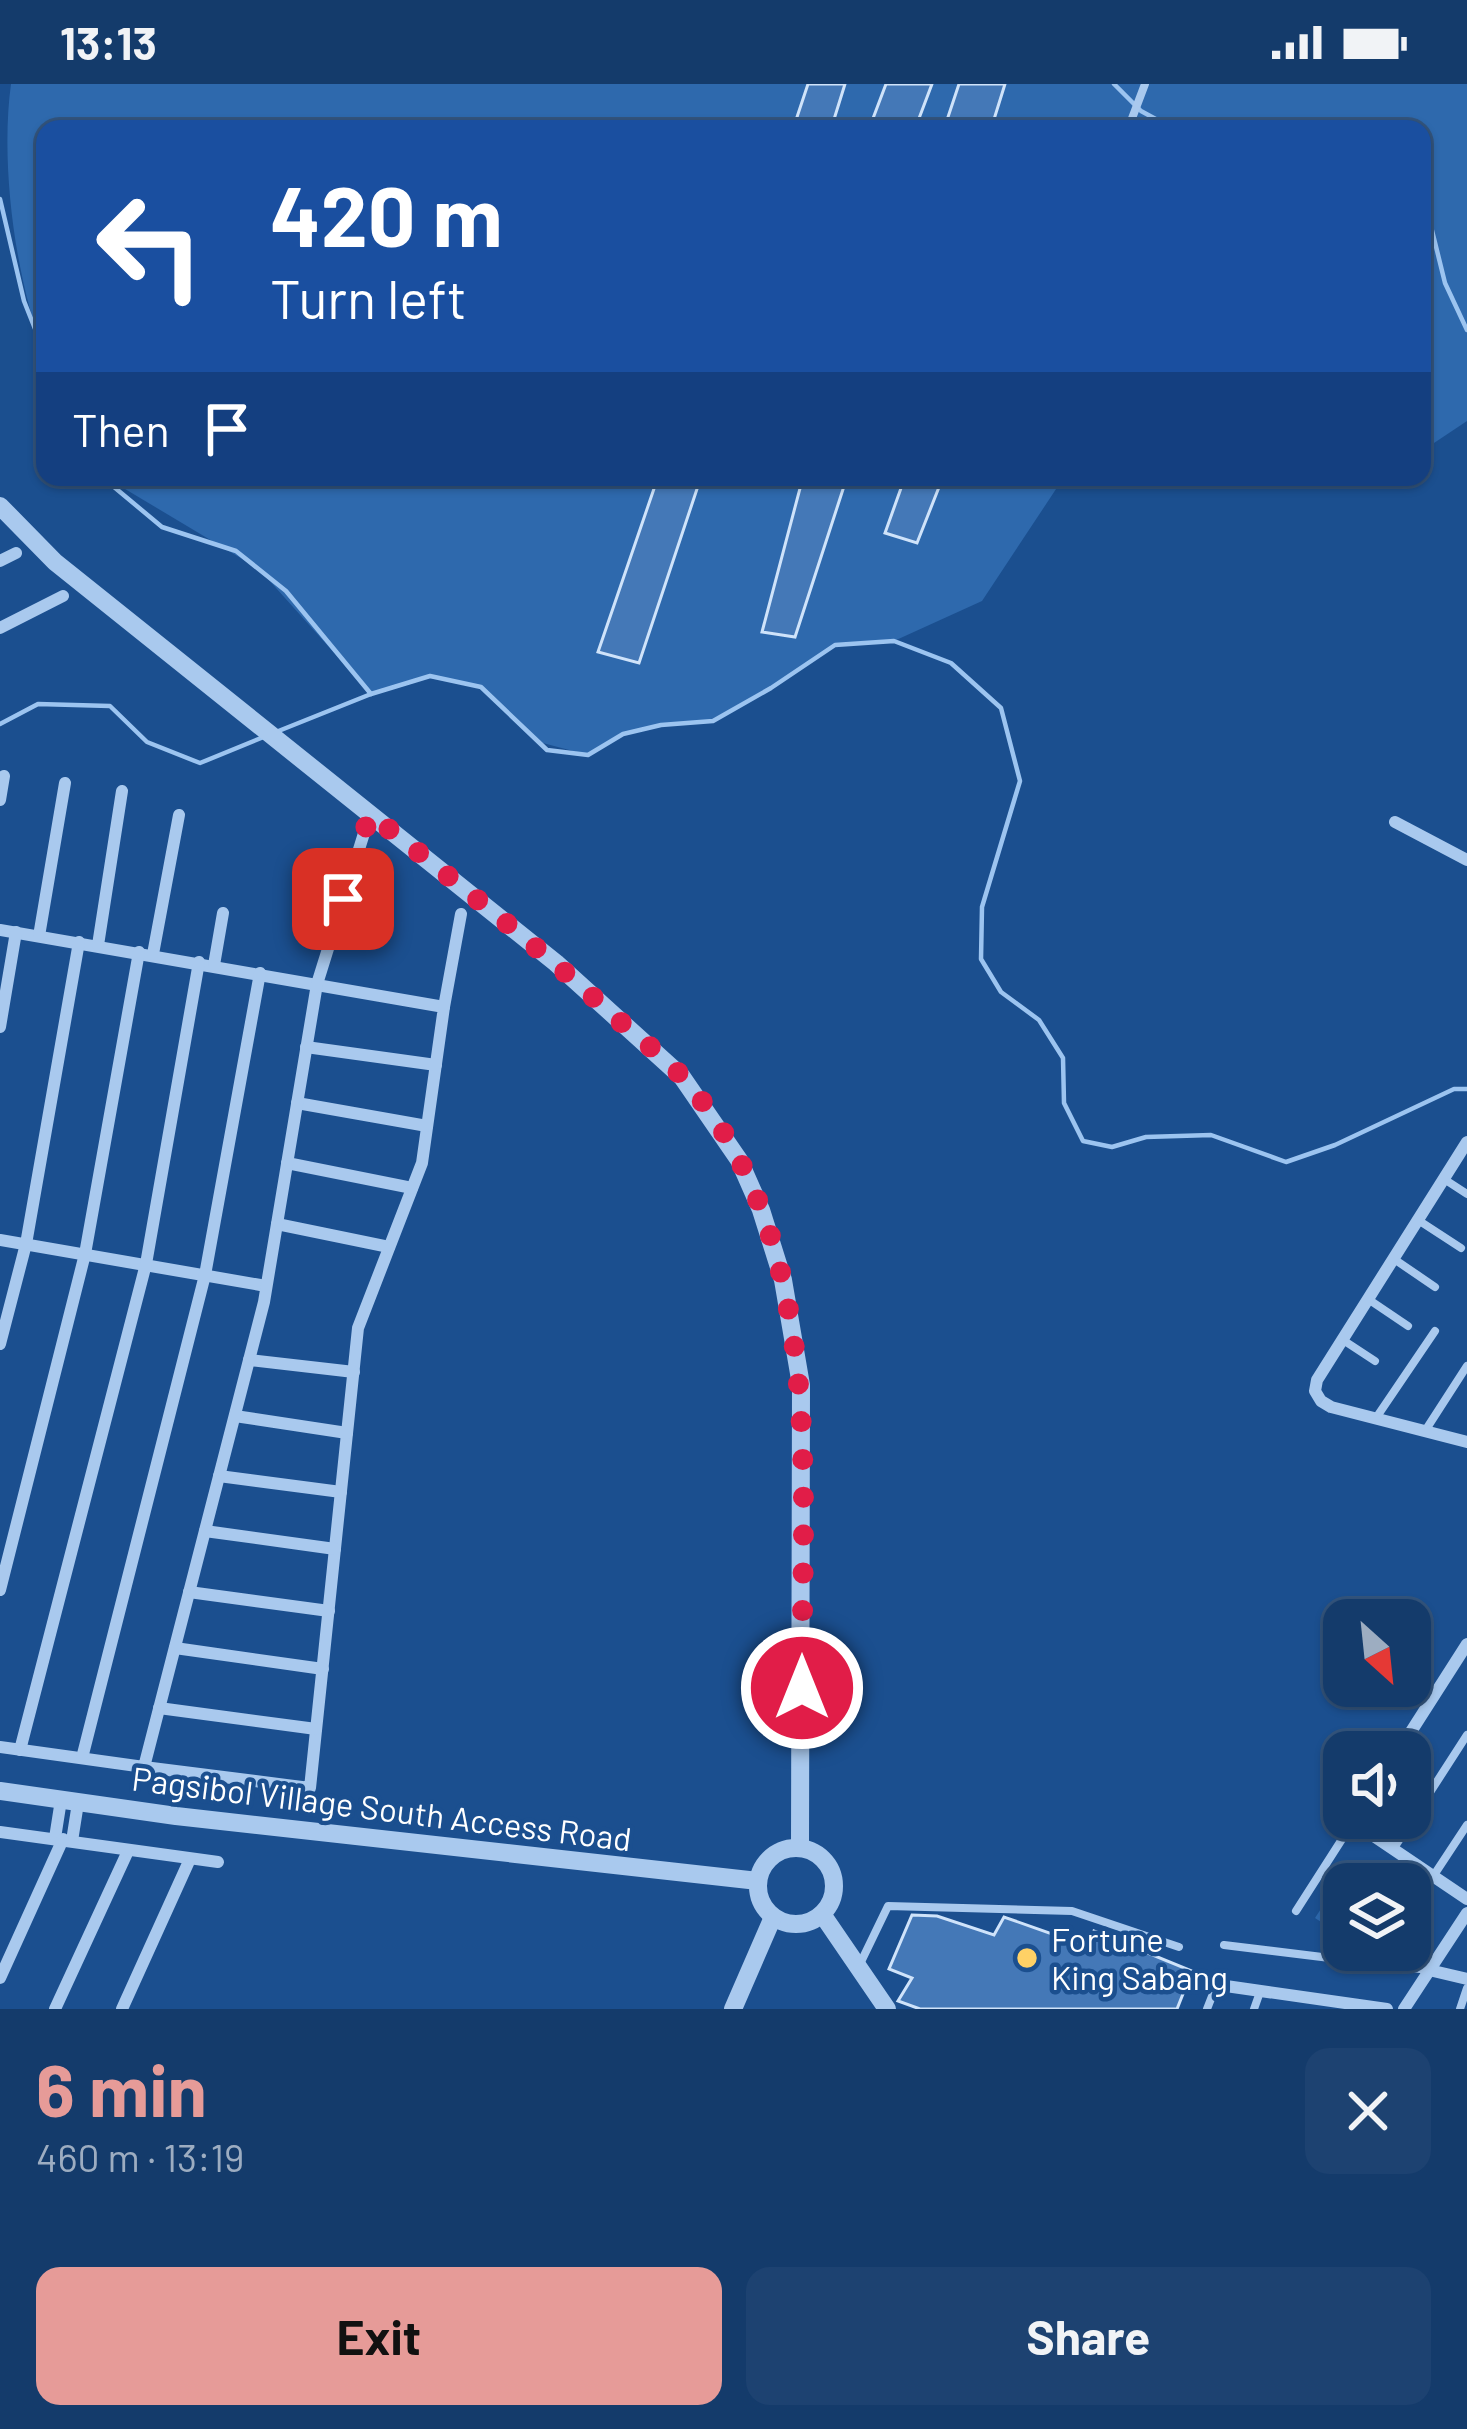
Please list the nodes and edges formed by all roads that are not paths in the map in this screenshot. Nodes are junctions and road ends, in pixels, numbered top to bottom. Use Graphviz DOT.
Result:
graph roads {
  1 [pos="1145,84"];
  2 [pos="1131,120"];
  3 [pos="0,506"];
  4 [pos="16,553"];
  5 [pos="0,561"];
  6 [pos="63,596"];
  7 [pos="0,628"];
  8 [pos="4,776"];
  9 [pos="65,783"];
  10 [pos="122,790"];
  11 [pos="0,800"];
  12 [pos="370,814"];
  13 [pos="179,815"];
  14 [pos="1395,822"];
  15 [pos="1467,860"];
  16 [pos="223,913"];
  17 [pos="461,914"];
  18 [pos="0,930"];
  19 [pos="16,932"];
  20 [pos="38,936"];
  21 [pos="79,942"];
  22 [pos="98,945"];
  23 [pos="146,953"];
  24 [pos="206,963"];
  25 [pos="260,974"];
  26 [pos="317,984"];
  27 [pos="444,1007"];
  28 [pos="0,1027"];
  29 [pos="306,1046"];
  30 [pos="436,1065"];
  31 [pos="297,1103"];
  32 [pos="427,1126"];
  33 [pos="1467,1142"];
  34 [pos="287,1163"];
  35 [pos="1444,1179"];
  36 [pos="412,1188"];
  37 [pos="1467,1194"];
  38 [pos="1418,1220"];
  39 [pos="277,1224"];
  40 [pos="0,1240"];
  41 [pos="26,1244"];
  42 [pos="389,1247"];
  43 [pos="1461,1248"];
  44 [pos="85,1254"];
  45 [pos="1394,1258"];
  46 [pos="146,1264"];
  47 [pos="205,1275"];
  48 [pos="266,1286"];
  49 [pos="1435,1287"];
  50 [pos="1368,1299"];
  51 [pos="1408,1326"];
  52 [pos="1436,1331"];
  53 [pos="1342,1340"];
  54 [pos="0,1344"];
  55 [pos="249,1360"];
  56 [pos="1375,1361"];
  57 [pos="1467,1366"];
  58 [pos="354,1372"];
  59 [pos="235,1416"];
  60 [pos="1375,1420"];
  61 [pos="1424,1432"];
  62 [pos="347,1433"];
  63 [pos="1467,1442"];
  64 [pos="219,1476"];
  65 [pos="341,1492"];
  66 [pos="205,1531"];
  67 [pos="335,1549"];
  68 [pos="0,1590"];
  69 [pos="189,1592"];
  70 [pos="329,1611"];
  71 [pos="1467,1644"];
  72 [pos="175,1648"];
  73 [pos="323,1669"];
  74 [pos="159,1708"];
  75 [pos="316,1729"];
  76 [pos="1411,1731"];
  77 [pos="1467,1735"];
  78 [pos="0,1747"];
  79 [pos="20,1750"];
  80 [pos="82,1759"];
  81 [pos="144,1767"];
  82 [pos="0,1791"];
  83 [pos="69,1802"];
  84 [pos="1467,1826"];
  85 [pos="0,1832"];
  86 [pos="64,1839"];
  87 [pos="1342,1839"];
  88 [pos="1379,1839"];
  89 [pos="800,1848"];
  90 [pos="1394,1850"];
  91 [pos="128,1851"];
  92 [pos="190,1858"];
  93 [pos="218,1862"];
  94 [pos="1433,1876"];
  95 [pos="758,1881"];
  96 [pos="1467,1899"];
  97 [pos="1296,1911"];
  98 [pos="1467,1913"];
  99 [pos="822,1914"];
  100 [pos="772,1917"];
  101 [pos="1224,1946"];
  102 [pos="1179,1947"];
  103 [pos="1323,1958"];
  104 [pos="858,1968"];
  105 [pos="1431,1968"];
  106 [pos="1431,1970"];
  107 [pos="1429,1971"];
  108 [pos="0,1978"];
  109 [pos="1467,1983"];
  110 [pos="1211,1984"];
  111 [pos="1261,1991"];
  112 [pos="1308,2004"];
  113 [pos="1344,2007"];
  114 [pos="55,2009"];
  115 [pos="122,2009"];
  116 [pos="733,2009"];
  117 [pos="887,2009"];
  118 [pos="1207,2009"];
  119 [pos="1254,2009"];
  120 [pos="1388,2009"];
  121 [pos="1404,2009"];
  122 [pos="1460,2009"];
  1 -- 2 [label="lane"];
  3 -- 12 [label="street"];
  4 -- 5 [label="street"];
  6 -- 7 [label="street"];
  8 -- 11 [label="street"];
  9 -- 20 [label="street"];
  10 -- 22 [label="street"];
  12 -- 26 [label="street"];
  12 -- 89 [label="street"];
  13 -- 23 [label="street"];
  14 -- 15 [label="street"];
  16 -- 24 [label="street"];
  17 -- 27 [label="street"];
  18 -- 19 [label="street"];
  19 -- 20 [label="street"];
  19 -- 28 [label="street"];
  20 -- 21 [label="street"];
  21 -- 22 [label="street"];
  21 -- 41 [label="street"];
  22 -- 23 [label="street"];
  23 -- 24 [label="street"];
  23 -- 44 [label="street"];
  24 -- 25 [label="street"];
  24 -- 46 [label="street"];
  25 -- 26 [label="street"];
  25 -- 47 [label="street"];
  26 -- 27 [label="street"];
  26 -- 29 [label="street"];
  27 -- 30 [label="street"];
  29 -- 30 [label="street"];
  29 -- 31 [label="street"];
  30 -- 32 [label="street"];
  31 -- 32 [label="street"];
  31 -- 34 [label="street"];
  32 -- 36 [label="street"];
  33 -- 35 [label="street"];
  34 -- 36 [label="street"];
  34 -- 39 [label="street"];
  35 -- 37 [label="lane"];
  35 -- 38 [label="street"];
  36 -- 42 [label="street"];
  38 -- 43 [label="lane"];
  38 -- 45 [label="street"];
  39 -- 42 [label="street"];
  39 -- 48 [label="street"];
  40 -- 41 [label="street"];
  41 -- 44 [label="street"];
  41 -- 54 [label="street"];
  42 -- 58 [label="street"];
  44 -- 46 [label="street"];
  44 -- 68 [label="street"];
  45 -- 49 [label="lane"];
  45 -- 50 [label="street"];
  46 -- 47 [label="street"];
  46 -- 79 [label="street"];
  47 -- 48 [label="street"];
  47 -- 80 [label="street"];
  48 -- 55 [label="street"];
  50 -- 51 [label="lane"];
  50 -- 53 [label="street"];
  52 -- 60 [label="lane"];
  53 -- 56 [label="lane"];
  53 -- 60 [label="street"];
  55 -- 58 [label="street"];
  55 -- 59 [label="street"];
  57 -- 61 [label="lane"];
  58 -- 62 [label="street"];
  59 -- 62 [label="street"];
  59 -- 64 [label="street"];
  60 -- 61 [label="street"];
  61 -- 63 [label="street"];
  62 -- 65 [label="street"];
  64 -- 65 [label="street"];
  64 -- 66 [label="street"];
  65 -- 67 [label="street"];
  66 -- 67 [label="street"];
  66 -- 69 [label="street"];
  67 -- 70 [label="street"];
  69 -- 70 [label="street"];
  69 -- 72 [label="street"];
  70 -- 73 [label="street"];
  71 -- 76 [label="street"];
  72 -- 73 [label="street"];
  72 -- 74 [label="street"];
  73 -- 75 [label="street"];
  74 -- 75 [label="street"];
  74 -- 81 [label="street"];
  75 -- 81 [label="street"];
  77 -- 90 [label="lane"];
  78 -- 79 [label="street"];
  79 -- 80 [label="street"];
  80 -- 81 [label="street"];
  82 -- 83 [label="street, Pagsibol Village South Access Road"];
  83 -- 86 [label="street"];
  83 -- 95 [label="street, Pagsibol Village South Access Road"];
  84 -- 94 [label="lane"];
  85 -- 86 [label="street"];
  86 -- 91 [label="street"];
  86 -- 108 [label="street"];
  87 -- 97 [label="lane"];
  88 -- 90 [label="street"];
  89 -- 95 [label="street"];
  89 -- 99 [label="street"];
  90 -- 94 [label="street"];
  91 -- 92 [label="street"];
  91 -- 114 [label="street"];
  92 -- 93 [label="street"];
  92 -- 115 [label="street"];
  94 -- 96 [label="street"];
  95 -- 100 [label="street"];
  98 -- 105 [label="street"];
  99 -- 100 [label="street"];
  99 -- 104 [label="street"];
  100 -- 116 [label="street"];
  101 -- 103 [label="lane"];
  102 -- 104 [label="lane"];
  104 -- 117 [label="street"];
  106 -- 109 [label="street"];
  107 -- 121 [label="street"];
  109 -- 122 [label="lane"];
  110 -- 111 [label="street"];
  110 -- 118 [label="lane"];
  111 -- 112 [label="street"];
  111 -- 119 [label="lane"];
  112 -- 113 [label="street"];
  113 -- 120 [label="street"];
}
